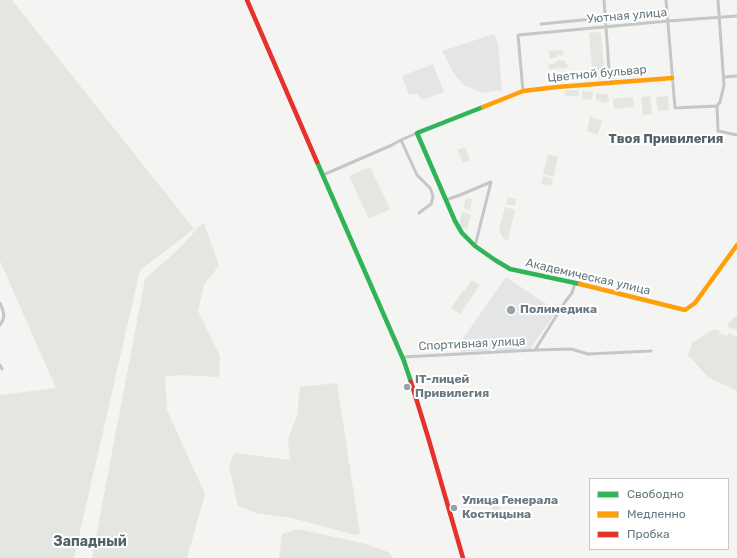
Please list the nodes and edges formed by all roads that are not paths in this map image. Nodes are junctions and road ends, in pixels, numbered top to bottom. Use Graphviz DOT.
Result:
graph roads {
  1 [pos="247,0"];
  2 [pos="604,0"];
  3 [pos="666,0"];
  4 [pos="718,0"];
  5 [pos="737,16"];
  6 [pos="719,18"];
  7 [pos="606,19"];
  8 [pos="668,21"];
  9 [pos="541,24"];
  10 [pos="606,27"];
  11 [pos="737,76"];
  12 [pos="724,77"];
  13 [pos="672,78"];
  14 [pos="610,83"];
  15 [pos="523,91"];
  16 [pos="717,106"];
  17 [pos="417,133"];
  18 [pos="737,135"];
  19 [pos="401,140"];
  20 [pos="323,175"];
  21 [pos="446,200"];
  22 [pos="419,213"];
  23 [pos="737,245"];
  24 [pos="475,246"];
  25 [pos="575,283"];
  26 [pos="0,303"];
  27 [pos="0,326"];
  28 [pos="535,350"];
  29 [pos="651,351"];
  30 [pos="403,357"];
  31 [pos="0,365"];
  32 [pos="2,369"];
  33 [pos="463,558"];
  1 -- 20 [label="street"];
  2 -- 7 [label="street"];
  3 -- 8 [label="street"];
  4 -- 6 [label="street"];
  5 -- 6 [label="street, Уютная улица"];
  6 -- 8 [label="street, Уютная улица"];
  6 -- 12 [label="street"];
  7 -- 9 [label="street"];
  7 -- 10 [label="street"];
  8 -- 10 [label="street, Уютная улица"];
  8 -- 13 [label="street"];
  10 -- 14 [label="street"];
  10 -- 15 [label="street, Уютная улица"];
  11 -- 12 [label="street"];
  12 -- 16 [label="street"];
  13 -- 14 [label="street, Цветной бульвар"];
  13 -- 16 [label="street"];
  14 -- 15 [label="street, Цветной бульвар"];
  15 -- 17 [label="street, Цветной бульвар"];
  16 -- 18 [label="street"];
  17 -- 19 [label="street"];
  17 -- 21 [label="street, Академическая улица"];
  19 -- 20 [label="street"];
  19 -- 22 [label="street"];
  20 -- 30 [label="street"];
  21 -- 24 [label="street, Академическая улица"];
  21 -- 24 [label="street"];
  23 -- 25 [label="street, Академическая улица"];
  24 -- 25 [label="street, Академическая улица"];
  25 -- 28 [label="street, Спортивная улица"];
  26 -- 27 [label="street"];
  28 -- 29 [label="street"];
  28 -- 30 [label="street, Спортивная улица"];
  30 -- 33 [label="street"];
  31 -- 32 [label="street"];
}
